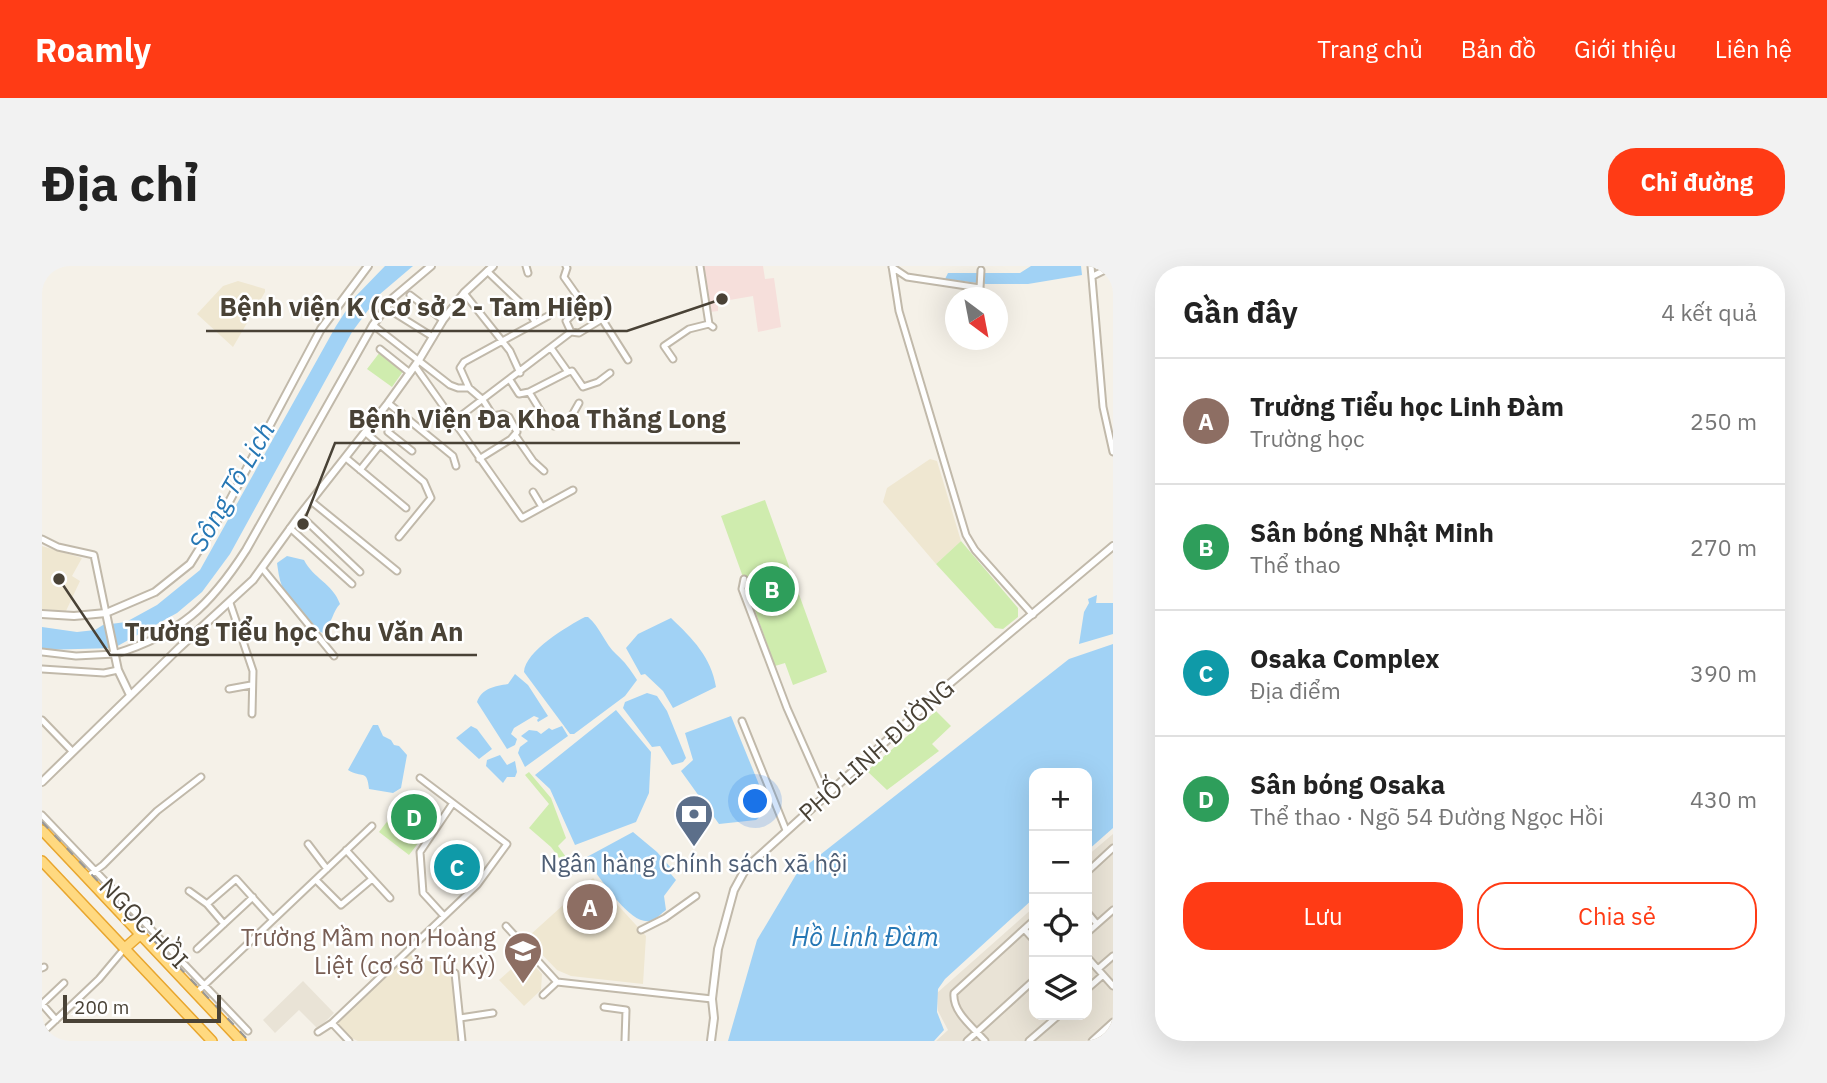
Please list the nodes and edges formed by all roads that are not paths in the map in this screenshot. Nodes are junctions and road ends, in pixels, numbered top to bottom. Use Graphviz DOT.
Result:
graph roads {
  1 [pos="368,266"];
  2 [pos="431,266"];
  3 [pos="526,266"];
  4 [pos="566,266"];
  5 [pos="700,266"];
  6 [pos="892,266"];
  7 [pos="1091,266"];
  8 [pos="1113,266"];
  9 [pos="490,268"];
  10 [pos="981,271"];
  11 [pos="528,273"];
  12 [pos="1093,276"];
  13 [pos="464,293"];
  14 [pos="410,295"];
  15 [pos="385,307"];
  16 [pos="548,316"];
  17 [pos="443,320"];
  18 [pos="535,322"];
  19 [pos="373,325"];
  20 [pos="571,332"];
  21 [pos="433,337"];
  22 [pos="502,341"];
  23 [pos="551,348"];
  24 [pos="380,349"];
  25 [pos="673,359"];
  26 [pos="628,360"];
  27 [pos="415,366"];
  28 [pos="568,372"];
  29 [pos="520,373"];
  30 [pos="610,373"];
  31 [pos="510,380"];
  32 [pos="469,388"];
  33 [pos="529,392"];
  34 [pos="483,400"];
  35 [pos="388,403"];
  36 [pos="579,403"];
  37 [pos="402,413"];
  38 [pos="454,421"];
  39 [pos="366,433"];
  40 [pos="514,435"];
  41 [pos="380,445"];
  42 [pos="412,451"];
  43 [pos="1113,452"];
  44 [pos="346,458"];
  45 [pos="479,459"];
  46 [pos="456,466"];
  47 [pos="360,470"];
  48 [pos="544,471"];
  49 [pos="573,490"];
  50 [pos="533,492"];
  51 [pos="311,501"];
  52 [pos="542,507"];
  53 [pos="406,508"];
  54 [pos="300,515"];
  55 [pos="290,528"];
  56 [pos="399,537"];
  57 [pos="42,538"];
  58 [pos="1113,547"];
  59 [pos="262,568"];
  60 [pos="397,570"];
  61 [pos="360,572"];
  62 [pos="744,579"];
  63 [pos="352,584"];
  64 [pos="230,603"];
  65 [pos="42,614"];
  66 [pos="107,615"];
  67 [pos="1033,615"];
  68 [pos="114,651"];
  69 [pos="42,652"];
  70 [pos="334,656"];
  71 [pos="42,669"];
  72 [pos="118,670"];
  73 [pos="251,685"];
  74 [pos="229,689"];
  75 [pos="130,695"];
  76 [pos="252,714"];
  77 [pos="42,720"];
  78 [pos="742,721"];
  79 [pos="45,727"];
  80 [pos="72,751"];
  81 [pos="201,776"];
  82 [pos="420,778"];
  83 [pos="42,782"];
  84 [pos="826,796"];
  85 [pos="453,803"];
  86 [pos="42,815"];
  87 [pos="372,826"];
  88 [pos="42,830"];
  89 [pos="786,830"];
  90 [pos="308,844"];
  91 [pos="1113,848"];
  92 [pos="346,850"];
  93 [pos="42,861"];
  94 [pos="1092,867"];
  95 [pos="327,869"];
  96 [pos="91,874"];
  97 [pos="372,879"];
  98 [pos="316,880"];
  99 [pos="189,891"];
  100 [pos="696,895"];
  101 [pos="253,897"];
  102 [pos="390,898"];
  103 [pos="206,904"];
  104 [pos="1113,910"];
  105 [pos="444,916"];
  106 [pos="1092,918"];
  107 [pos="273,920"];
  108 [pos="224,924"];
  109 [pos="1029,924"];
  110 [pos="1097,924"];
  111 [pos="506,926"];
  112 [pos="1092,928"];
  113 [pos="1024,929"];
  114 [pos="641,930"];
  115 [pos="141,934"];
  116 [pos="1029,934"];
  117 [pos="125,948"];
  118 [pos="197,949"];
  119 [pos="1113,956"];
  120 [pos="1092,962"];
  121 [pos="1098,969"];
  122 [pos="455,973"];
  123 [pos="1103,975"];
  124 [pos="557,982"];
  125 [pos="64,984"];
  126 [pos="204,985"];
  127 [pos="1029,985"];
  128 [pos="1092,985"];
  129 [pos="1113,986"];
  130 [pos="196,993"];
  131 [pos="543,995"];
  132 [pos="712,999"];
  133 [pos="604,1007"];
  134 [pos="493,1013"];
  135 [pos="460,1018"];
  136 [pos="57,1020"];
  137 [pos="1053,1020"];
  138 [pos="1113,1022"];
  139 [pos="332,1023"];
  140 [pos="248,1031"];
  141 [pos="1103,1031"];
  142 [pos="318,1032"];
  143 [pos="977,1032"];
  144 [pos="42,1033"];
  145 [pos="212,1041"];
  146 [pos="241,1041"];
  147 [pos="349,1041"];
  148 [pos="462,1041"];
  149 [pos="625,1041"];
  150 [pos="711,1041"];
  151 [pos="967,1041"];
  152 [pos="985,1041"];
  153 [pos="1029,1041"];
  154 [pos="1092,1041"];
  155 [pos="1112,1041"];
  1 -- 66 [label="street"];
  2 -- 15 [label="street"];
  3 -- 11 [label="street"];
  4 -- 20 [label="street"];
  5 -- 25 [label="street"];
  6 -- 10 [label="street"];
  6 -- 67 [label="street"];
  7 -- 12 [label="street"];
  8 -- 12 [label="street"];
  9 -- 13 [label="street"];
  9 -- 18 [label="street"];
  12 -- 43 [label="street"];
  13 -- 17 [label="street"];
  13 -- 22 [label="street"];
  14 -- 17 [label="street"];
  15 -- 19 [label="street"];
  15 -- 21 [label="street"];
  16 -- 18 [label="street"];
  17 -- 21 [label="street"];
  18 -- 22 [label="street"];
  19 -- 27 [label="street"];
  19 -- 68 [label="street"];
  20 -- 23 [label="street"];
  20 -- 26 [label="street"];
  21 -- 27 [label="street"];
  22 -- 29 [label="street"];
  22 -- 32 [label="street"];
  23 -- 28 [label="street"];
  23 -- 29 [label="street"];
  24 -- 27 [label="street"];
  27 -- 32 [label="street"];
  27 -- 35 [label="street"];
  27 -- 38 [label="street"];
  28 -- 30 [label="street"];
  28 -- 33 [label="street"];
  29 -- 31 [label="street"];
  31 -- 33 [label="street"];
  31 -- 34 [label="street"];
  32 -- 34 [label="street"];
  33 -- 36 [label="street"];
  34 -- 38 [label="street"];
  34 -- 40 [label="street"];
  35 -- 37 [label="street"];
  35 -- 39 [label="street"];
  37 -- 42 [label="street"];
  37 -- 46 [label="street"];
  38 -- 45 [label="street"];
  39 -- 41 [label="street"];
  39 -- 44 [label="street"];
  40 -- 45 [label="street"];
  40 -- 48 [label="street"];
  41 -- 47 [label="street"];
  41 -- 56 [label="street"];
  44 -- 47 [label="street"];
  44 -- 51 [label="street"];
  45 -- 52 [label="street"];
  47 -- 53 [label="street"];
  49 -- 52 [label="street"];
  50 -- 52 [label="street"];
  51 -- 54 [label="street"];
  51 -- 60 [label="street"];
  54 -- 55 [label="street"];
  54 -- 61 [label="street"];
  55 -- 59 [label="street"];
  55 -- 63 [label="street"];
  57 -- 66 [label="street"];
  58 -- 67 [label="street, PHỐ LINH ĐƯỜNG"];
  59 -- 64 [label="street"];
  59 -- 70 [label="street"];
  62 -- 84 [label="street"];
  64 -- 73 [label="street"];
  64 -- 75 [label="street"];
  65 -- 66 [label="street"];
  66 -- 68 [label="street"];
  67 -- 84 [label="street, PHỐ LINH ĐƯỜNG"];
  68 -- 69 [label="street"];
  68 -- 72 [label="street"];
  71 -- 72 [label="street"];
  72 -- 75 [label="street"];
  73 -- 74 [label="street"];
  73 -- 76 [label="street"];
  75 -- 80 [label="street"];
  77 -- 79 [label="street"];
  78 -- 89 [label="street"];
  79 -- 80 [label="street"];
  80 -- 83 [label="street"];
  81 -- 96 [label="street"];
  82 -- 85 [label="street"];
  84 -- 89 [label="street, PHỐ LINH ĐƯỜNG"];
  85 -- 105 [label="street"];
  85 -- 105 [label="street"];
  86 -- 96 [label="street, NGỌC HỒI"];
  87 -- 92 [label="street"];
  88 -- 96 [label="highway"];
  89 -- 132 [label="street, PHỐ LINH ĐƯỜNG"];
  90 -- 95 [label="street"];
  91 -- 94 [label="street"];
  92 -- 95 [label="street"];
  92 -- 97 [label="street"];
  93 -- 117 [label="highway"];
  95 -- 98 [label="street"];
  96 -- 115 [label="highway"];
  96 -- 126 [label="street, NGỌC HỒI"];
  97 -- 98 [label="street"];
  97 -- 102 [label="street"];
  98 -- 107 [label="street"];
  99 -- 103 [label="street"];
  100 -- 114 [label="street"];
  101 -- 103 [label="street"];
  101 -- 107 [label="street"];
  101 -- 108 [label="street"];
  103 -- 108 [label="street"];
  104 -- 110 [label="street"];
  105 -- 139 [label="street"];
  106 -- 110 [label="street"];
  107 -- 126 [label="street"];
  108 -- 118 [label="street"];
  109 -- 113 [label="street"];
  110 -- 112 [label="street"];
  111 -- 124 [label="street"];
  113 -- 116 [label="street"];
  113 -- 143 [label="street"];
  115 -- 117 [label="highway"];
  115 -- 130 [label="highway"];
  117 -- 136 [label="street"];
  117 -- 145 [label="highway"];
  119 -- 121 [label="street"];
  120 -- 121 [label="street"];
  121 -- 123 [label="street"];
  122 -- 135 [label="street"];
  123 -- 128 [label="street"];
  123 -- 129 [label="street"];
  124 -- 131 [label="street"];
  124 -- 132 [label="street"];
  125 -- 136 [label="street"];
  126 -- 130 [label="street"];
  126 -- 140 [label="street, NGỌC HỒI"];
  127 -- 143 [label="street"];
  130 -- 146 [label="highway"];
  132 -- 150 [label="street, PHỐ LINH ĐƯỜNG"];
  133 -- 149 [label="street"];
  134 -- 135 [label="street"];
  135 -- 148 [label="street"];
  136 -- 144 [label="street"];
  137 -- 153 [label="street"];
  138 -- 141 [label="street"];
  139 -- 142 [label="street"];
  139 -- 147 [label="street"];
  141 -- 154 [label="street"];
  141 -- 155 [label="street"];
  143 -- 151 [label="street"];
  143 -- 152 [label="street"];
}
